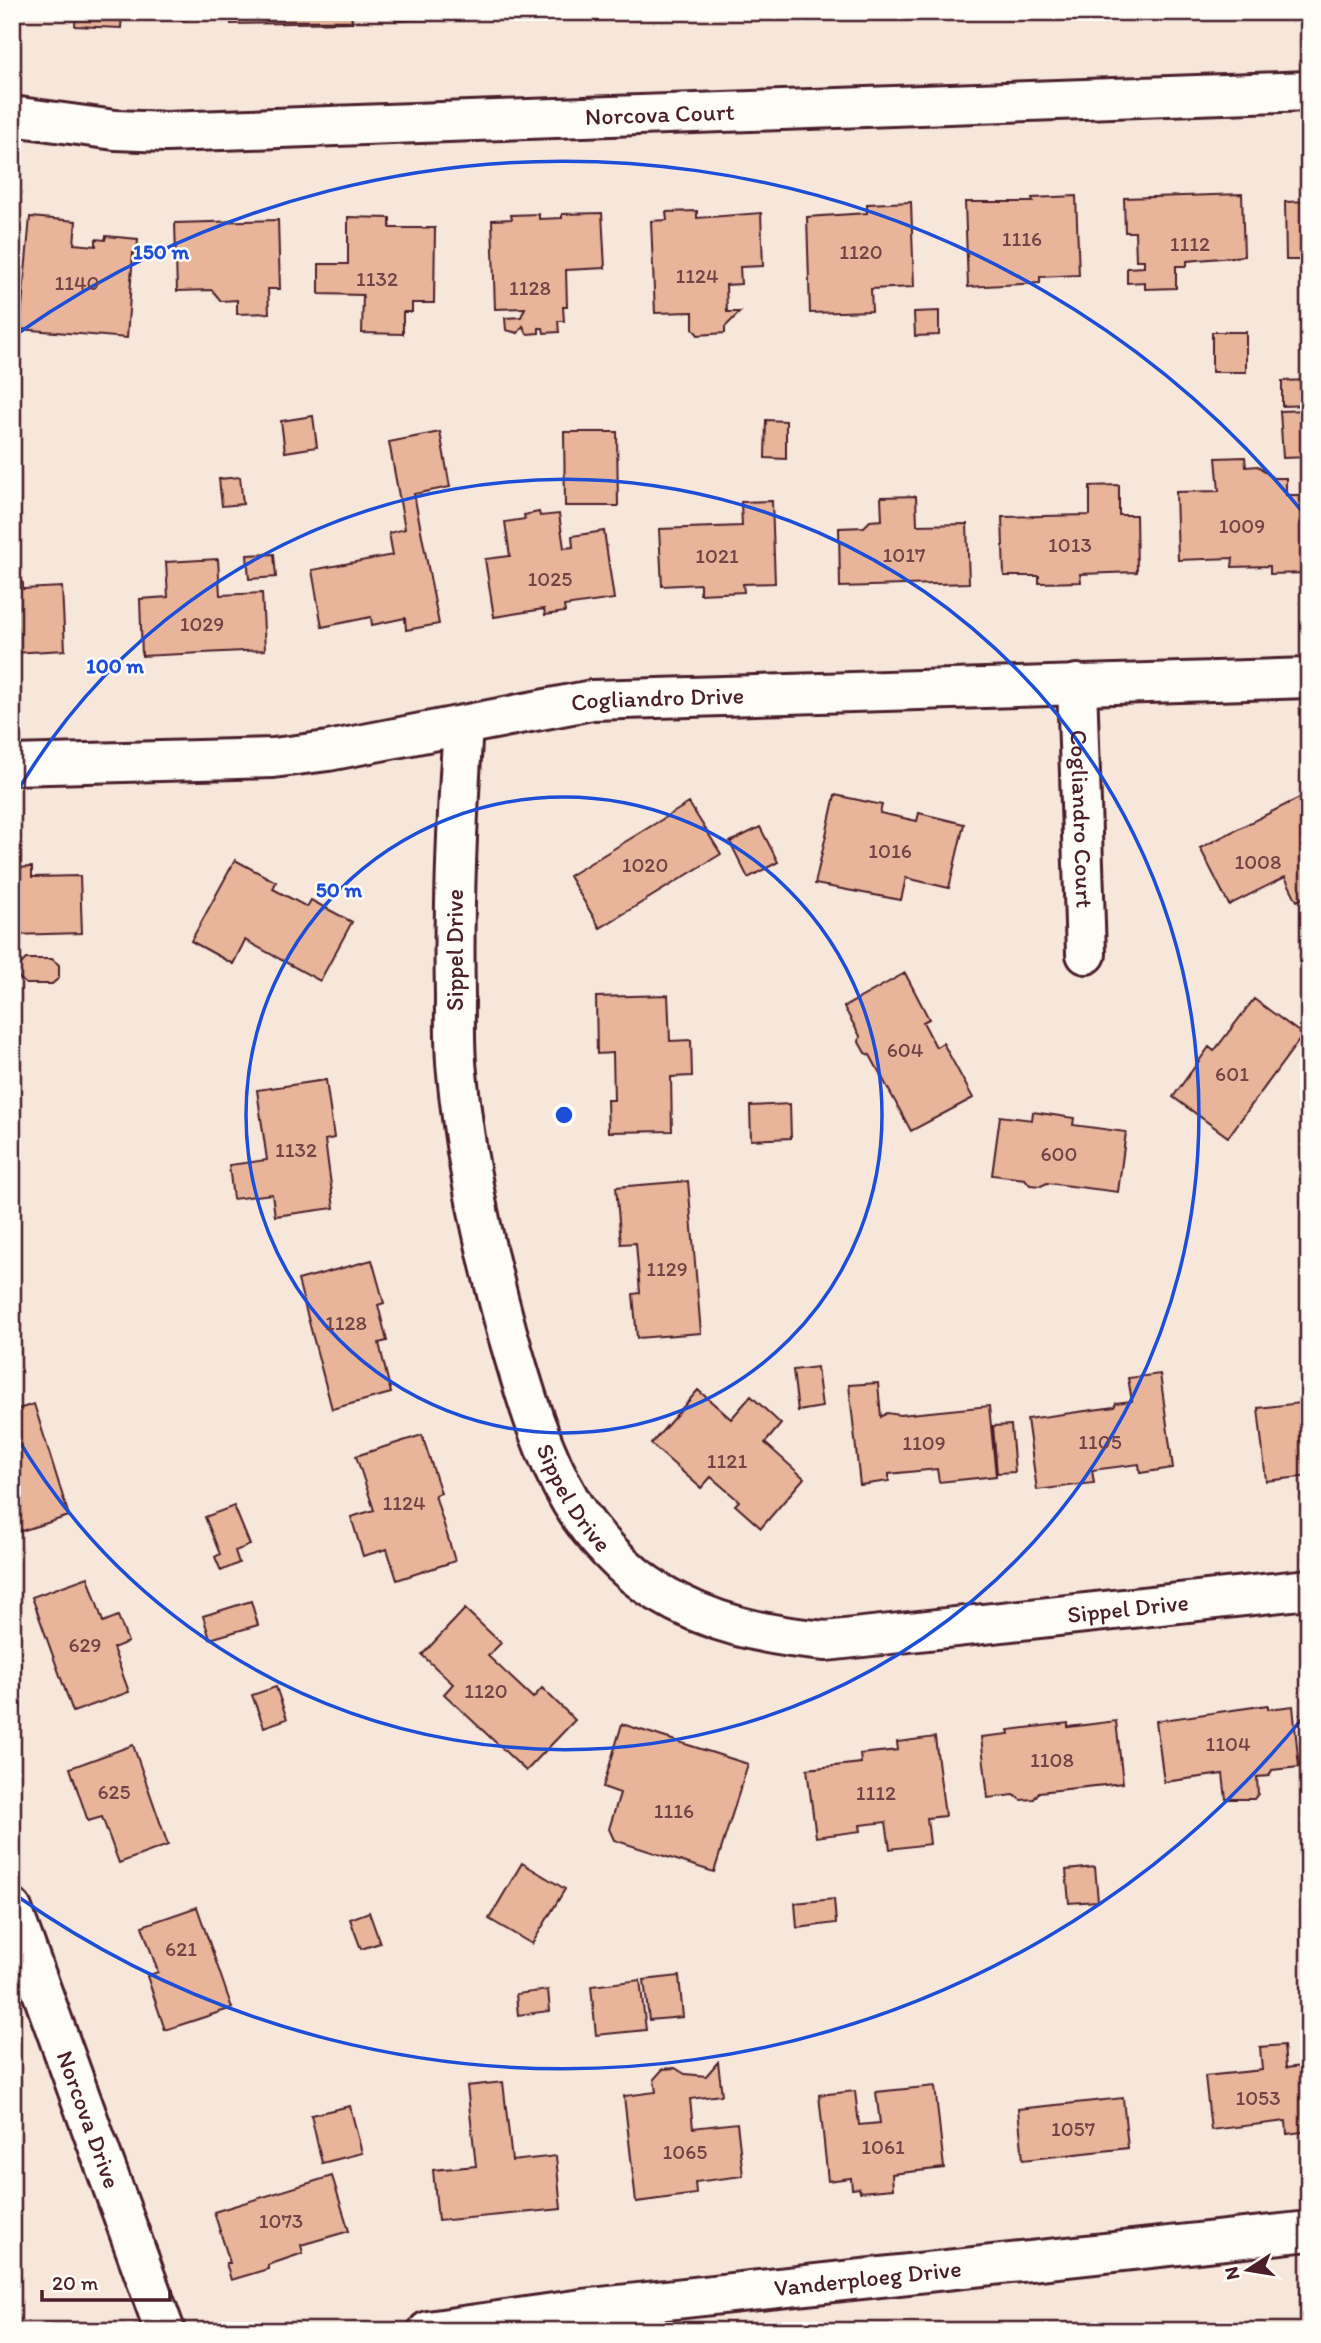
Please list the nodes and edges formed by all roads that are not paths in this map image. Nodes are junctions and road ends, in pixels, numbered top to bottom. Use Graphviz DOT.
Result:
graph roads {
  1 [pos="1309,91"];
  2 [pos="12,116"];
  3 [pos="1309,678"];
  4 [pos="1077,684"];
  5 [pos="463,726"];
  6 [pos="12,765"];
  7 [pos="1086,954"];
  8 [pos="1309,1589"];
  9 [pos="12,1909"];
  10 [pos="1309,2231"];
  11 [pos="165,2331"];
  12 [pos="428,2331"];
  1 -- 2 [label="street, Norcova Court"];
  3 -- 4 [label="street, Cogliandro Drive"];
  4 -- 5 [label="street, Cogliandro Drive"];
  4 -- 7 [label="street, Cogliandro Court"];
  5 -- 6 [label="street, Cogliandro Drive"];
  5 -- 8 [label="street, Sippel Drive"];
  9 -- 11 [label="street, Norcova Drive"];
  10 -- 12 [label="street, Vanderploeg Drive"];
}
